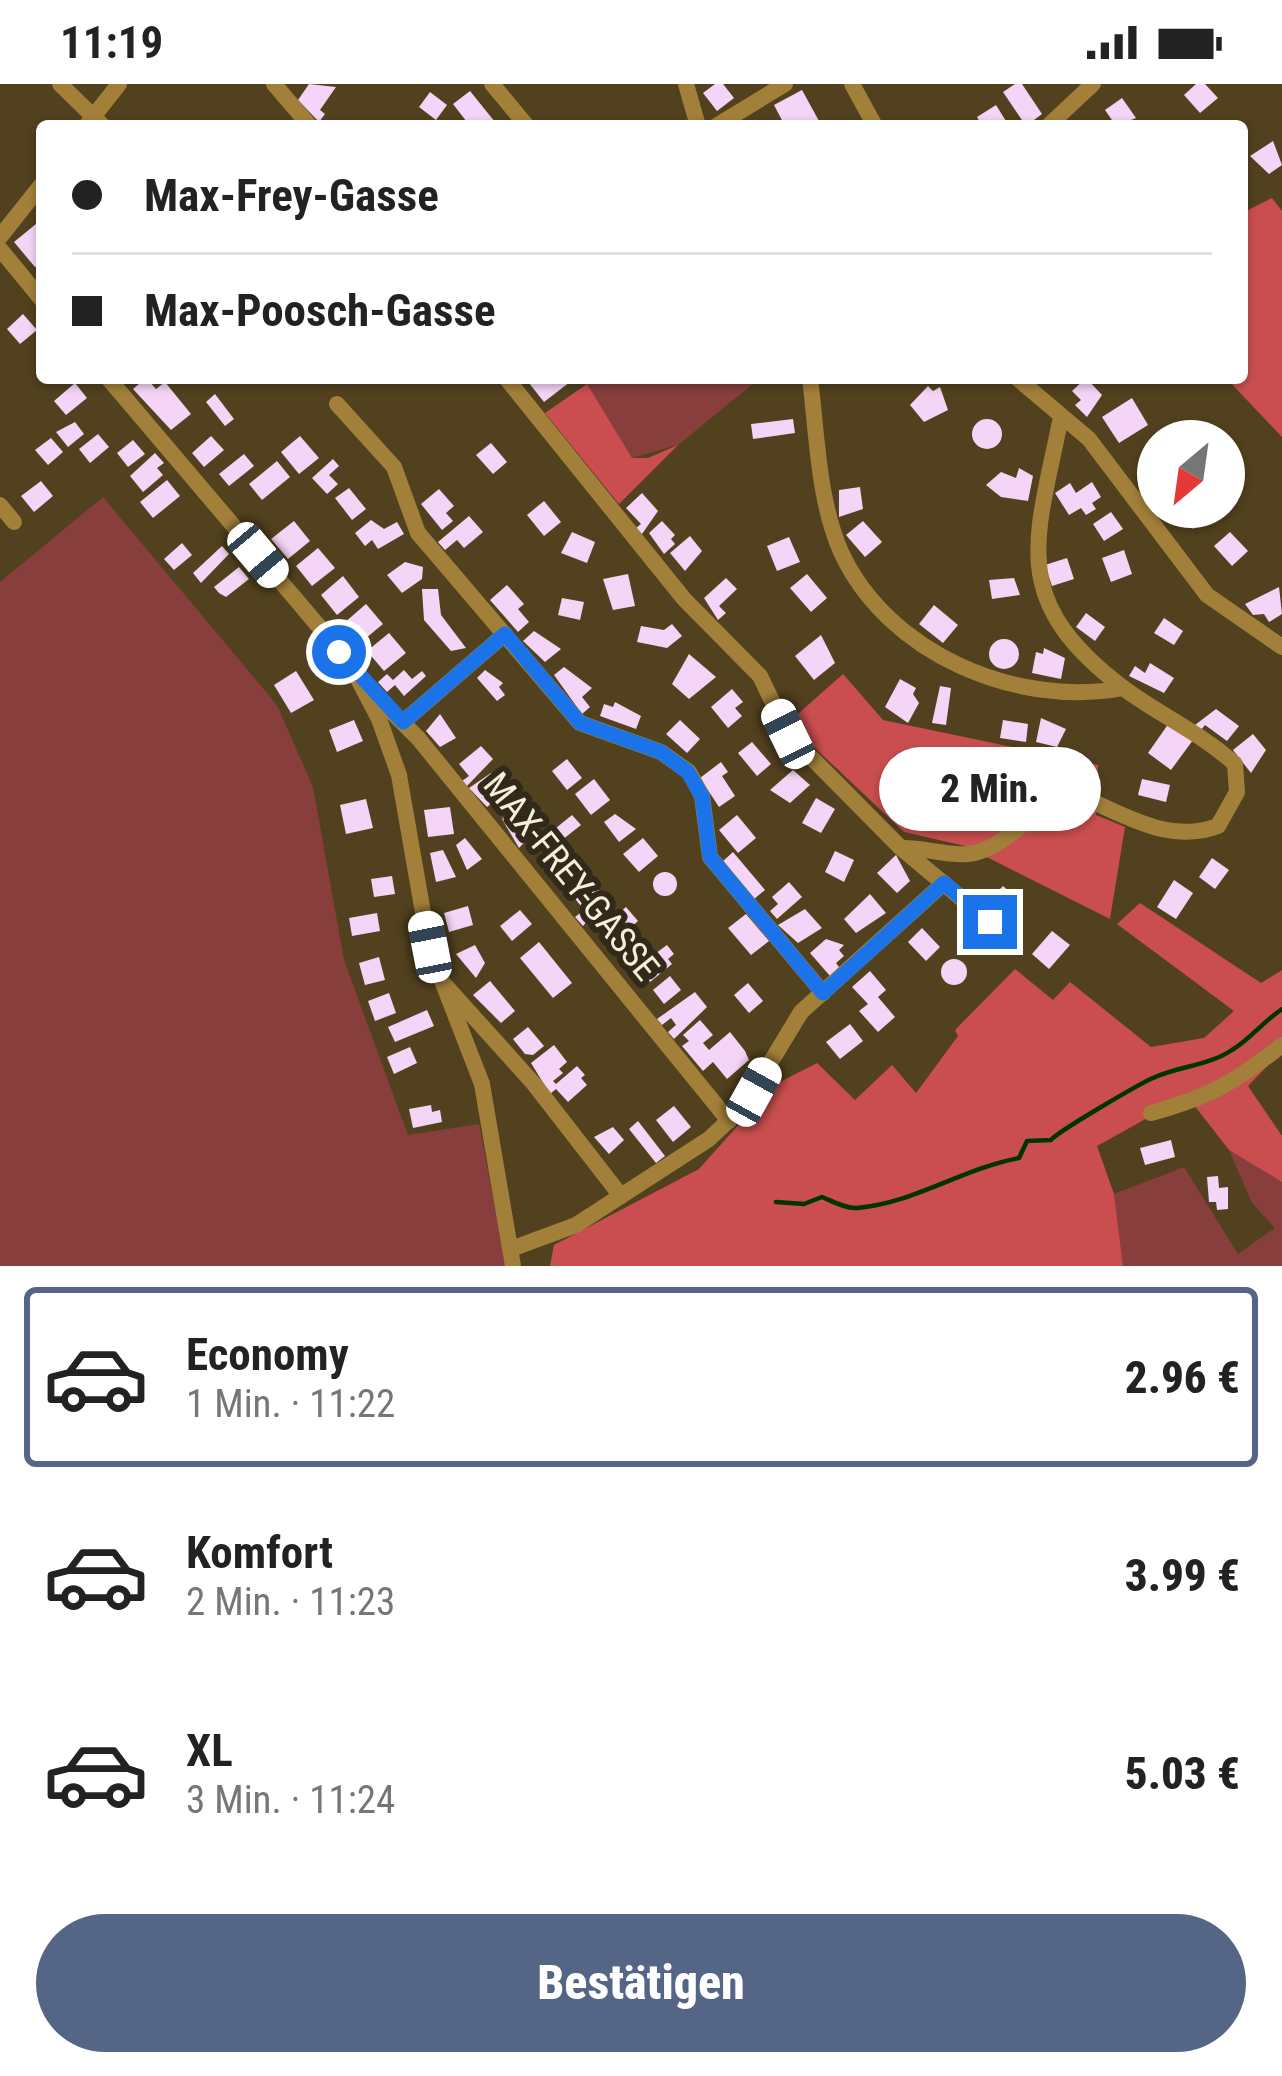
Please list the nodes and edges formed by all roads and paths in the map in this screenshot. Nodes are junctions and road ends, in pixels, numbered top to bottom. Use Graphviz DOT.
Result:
graph roads {
  1 [pos="61,84"];
  2 [pos="119,84"];
  3 [pos="274,84"];
  4 [pos="492,84"];
  5 [pos="686,84"];
  6 [pos="785,84"];
  7 [pos="852,84"];
  8 [pos="1094,84"];
  9 [pos="92,120"];
  10 [pos="95,120"];
  11 [pos="305,120"];
  12 [pos="522,120"];
  13 [pos="696,120"];
  14 [pos="726,120"];
  15 [pos="872,120"];
  16 [pos="1055,120"];
  17 [pos="36,192"];
  18 [pos="0,237"];
  19 [pos="0,249"];
  20 [pos="36,293"];
  21 [pos="113,384"];
  22 [pos="511,384"];
  23 [pos="811,384"];
  24 [pos="1025,384"];
  25 [pos="337,404"];
  26 [pos="1061,417"];
  27 [pos="0,505"];
  28 [pos="14,522"];
  29 [pos="505,634"];
  30 [pos="1282,647"];
  31 [pos="358,677"];
  32 [pos="1123,688"];
  33 [pos="403,722"];
  34 [pos="418,738"];
  35 [pos="393,756"];
  36 [pos="901,848"];
  37 [pos="944,883"];
  38 [pos="990,922"];
  39 [pos="440,982"];
  40 [pos="823,993"];
  41 [pos="1282,1045"];
  42 [pos="501,1048"];
  43 [pos="476,1065"];
  44 [pos="1151,1113"];
  45 [pos="730,1121"];
  46 [pos="621,1196"];
  47 [pos="512,1258"];
  1 -- 9 [label="street"];
  2 -- 10 [label="street"];
  3 -- 11 [label="street"];
  4 -- 12 [label="street"];
  5 -- 13 [label="street"];
  6 -- 14 [label="street"];
  7 -- 15 [label="street"];
  8 -- 16 [label="street"];
  17 -- 18 [label="street"];
  19 -- 20 [label="street"];
  21 -- 31 [label="street"];
  22 -- 36 [label="street"];
  23 -- 32 [label="street"];
  24 -- 26 [label="street"];
  25 -- 29 [label="street"];
  26 -- 30 [label="street"];
  26 -- 32 [label="street"];
  27 -- 28 [label="street"];
  29 -- 33 [label="street"];
  29 -- 40 [label="street"];
  31 -- 33 [label="street, MAX-FREY-GASSE"];
  31 -- 35 [label="street"];
  32 -- 36 [label="street"];
  33 -- 34 [label="street, MAX-FREY-GASSE"];
  34 -- 35 [label="street"];
  34 -- 45 [label="street, MAX-FREY-GASSE"];
  35 -- 39 [label="street"];
  36 -- 37 [label="street"];
  37 -- 38 [label="street"];
  37 -- 40 [label="street"];
  39 -- 42 [label="street"];
  39 -- 43 [label="street"];
  40 -- 45 [label="street"];
  41 -- 44 [label="street"];
  42 -- 43 [label="street"];
  42 -- 46 [label="street"];
  43 -- 47 [label="street"];
  45 -- 46 [label="street"];
  46 -- 47 [label="street"];
}
